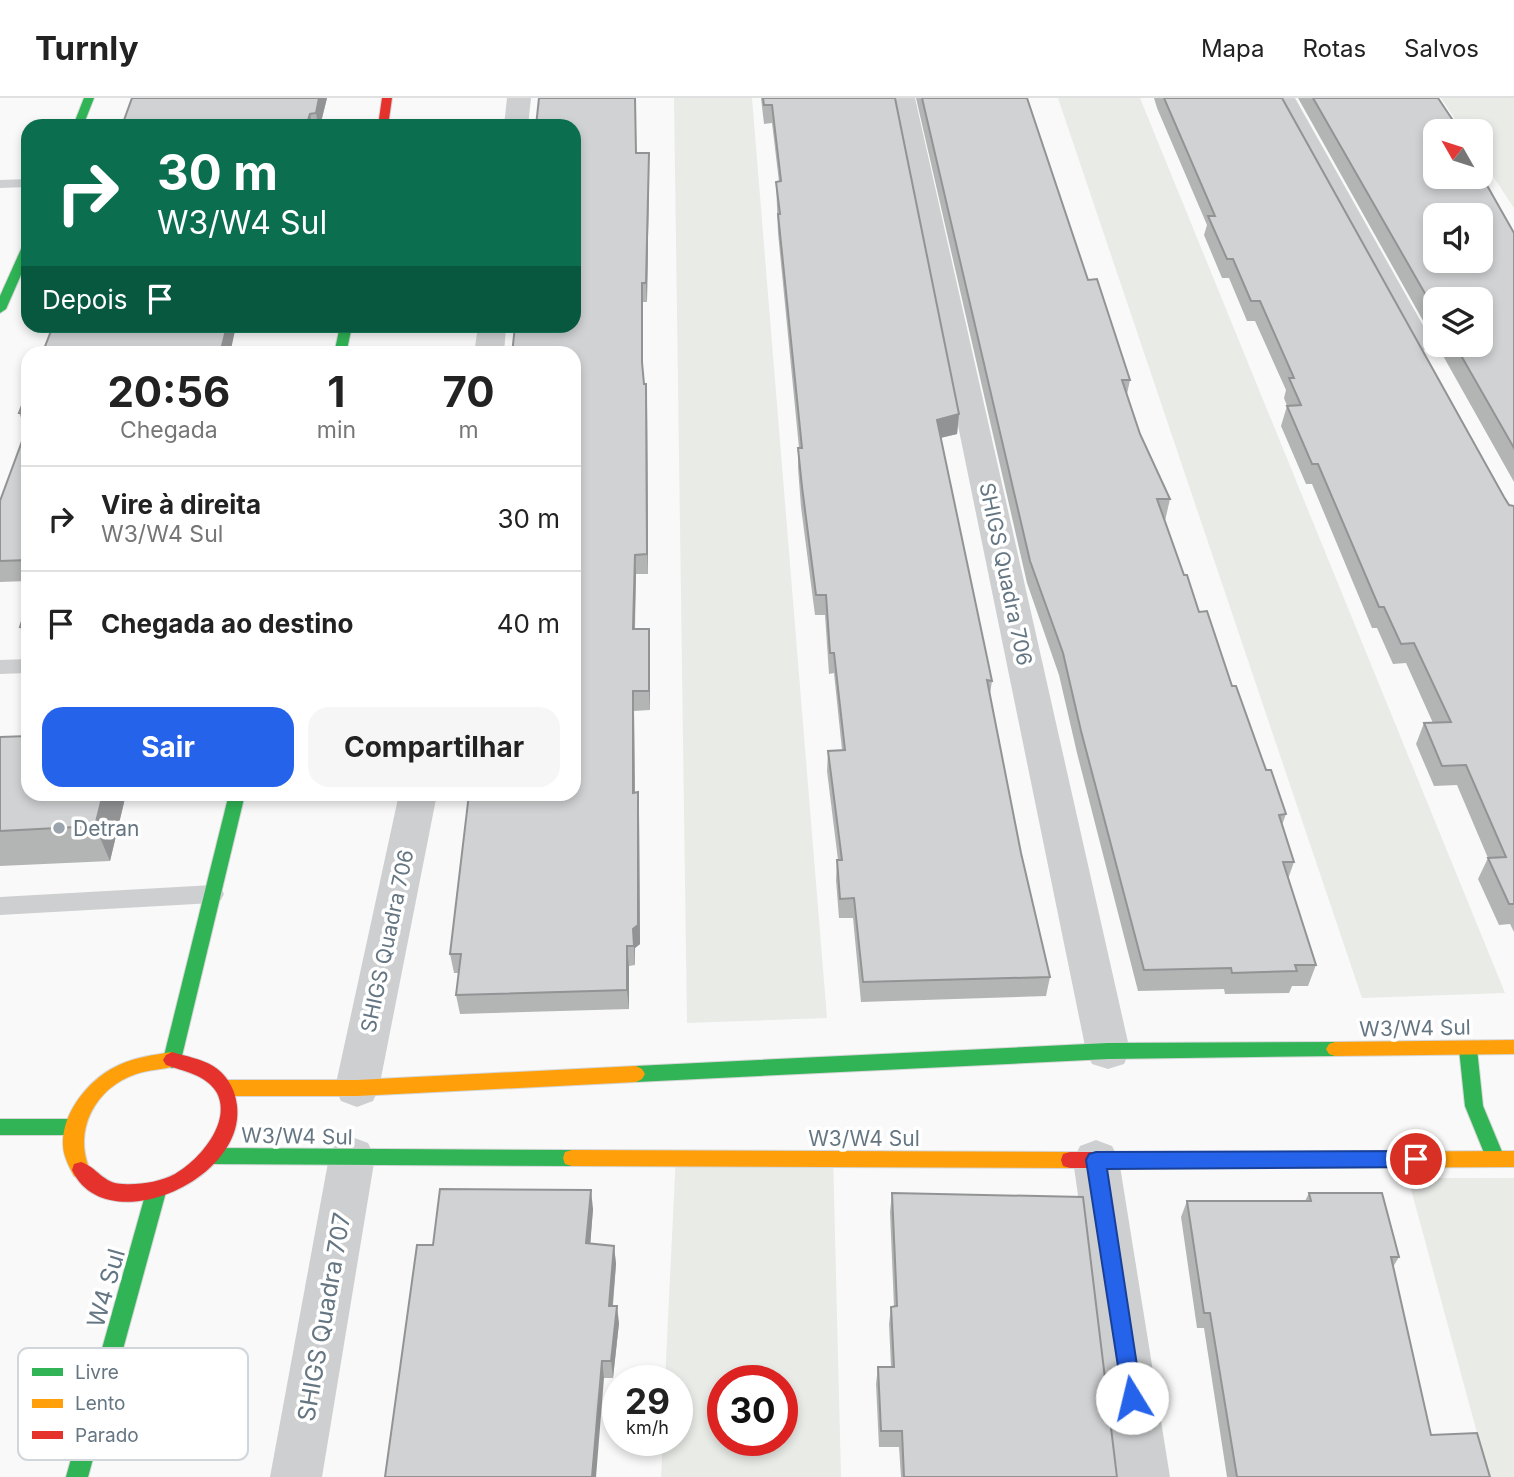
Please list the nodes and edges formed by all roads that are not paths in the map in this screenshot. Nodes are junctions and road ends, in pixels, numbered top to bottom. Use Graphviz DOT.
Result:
graph roads {
  1 [pos="89,98"];
  2 [pos="387,98"];
  3 [pos="519,98"];
  4 [pos="903,98"];
  5 [pos="1283,98"];
  6 [pos="81,119"];
  7 [pos="384,119"];
  8 [pos="517,119"];
  9 [pos="21,183"];
  10 [pos="0,184"];
  11 [pos="21,262"];
  12 [pos="0,309"];
  13 [pos="1429,362"];
  14 [pos="21,666"];
  15 [pos="0,667"];
  16 [pos="235,801"];
  17 [pos="417,801"];
  18 [pos="213,894"];
  19 [pos="0,906"];
  20 [pos="1514,1047"];
  21 [pos="1468,1049"];
  22 [pos="1108,1051"];
  23 [pos="172,1060"];
  24 [pos="225,1088"];
  25 [pos="356,1088"];
  26 [pos="0,1127"];
  27 [pos="74,1127"];
  28 [pos="214,1156"];
  29 [pos="352,1157"];
  30 [pos="1496,1159"];
  31 [pos="1514,1159"];
  32 [pos="1096,1160"];
  33 [pos="156,1192"];
  34 [pos="113,1348"];
  35 [pos="82,1460"];
  36 [pos="77,1477"];
  37 [pos="296,1477"];
  38 [pos="1144,1477"];
  1 -- 6 [label="main road"];
  2 -- 7 [label="main road"];
  3 -- 8 [label="street"];
  4 -- 22 [label="street, SHIGS Quadra 706"];
  5 -- 13 [label="street"];
  9 -- 10 [label="lane"];
  11 -- 12 [label="main road"];
  14 -- 15 [label="lane"];
  16 -- 18 [label="main road"];
  17 -- 25 [label="street, SHIGS Quadra 706"];
  18 -- 19 [label="lane"];
  18 -- 23 [label="main road"];
  20 -- 21 [label="main road, W3/W4 Sul"];
  21 -- 22 [label="main road, W3/W4 Sul"];
  21 -- 30 [label="main road"];
  22 -- 25 [label="main road, W3/W4 Sul"];
  23 -- 24 [label="main road"];
  23 -- 27 [label="main road"];
  24 -- 25 [label="main road, W3/W4 Sul"];
  24 -- 28 [label="main road"];
  26 -- 27 [label="main road"];
  27 -- 33 [label="main road"];
  28 -- 29 [label="main road, W3/W4 Sul"];
  28 -- 33 [label="main road"];
  29 -- 32 [label="main road, W3/W4 Sul"];
  29 -- 37 [label="street, SHIGS Quadra 707"];
  30 -- 31 [label="main road, W3/W4 Sul"];
  30 -- 32 [label="main road, W3/W4 Sul"];
  32 -- 38 [label="street"];
  33 -- 34 [label="main road, W4 Sul"];
  35 -- 36 [label="main road, W4 Sul"];
}
